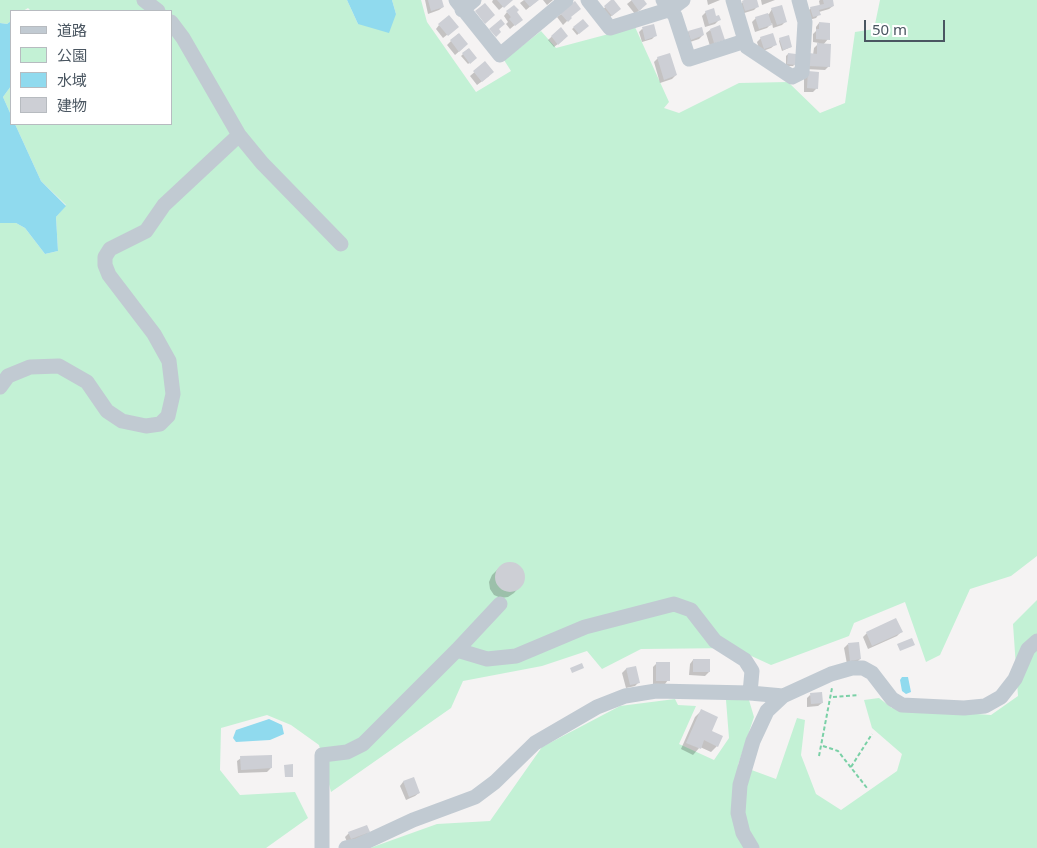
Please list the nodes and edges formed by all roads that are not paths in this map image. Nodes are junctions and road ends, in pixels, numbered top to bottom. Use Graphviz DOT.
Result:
graph roads {
  1 [pos="144,0"];
  2 [pos="566,0"];
  3 [pos="588,0"];
  4 [pos="683,0"];
  5 [pos="732,0"];
  6 [pos="799,0"];
  7 [pos="464,5"];
  8 [pos="667,5"];
  9 [pos="157,10"];
  10 [pos="172,23"];
  11 [pos="745,41"];
  12 [pos="239,135"];
  13 [pos="341,244"];
  14 [pos="0,387"];
  15 [pos="500,604"];
  16 [pos="1037,641"];
  17 [pos="457,650"];
  18 [pos="750,693"];
  19 [pos="783,696"];
  20 [pos="322,848"];
  21 [pos="346,848"];
  22 [pos="752,848"];
  1 -- 9 [label="street"];
  2 -- 7 [label="street"];
  3 -- 8 [label="street"];
  4 -- 8 [label="street"];
  5 -- 11 [label="street"];
  6 -- 11 [label="street"];
  8 -- 11 [label="street"];
  10 -- 12 [label="street"];
  12 -- 13 [label="street"];
  12 -- 14 [label="street"];
  15 -- 17 [label="street"];
  16 -- 19 [label="street"];
  17 -- 18 [label="street"];
  17 -- 20 [label="street"];
  18 -- 19 [label="street"];
  18 -- 21 [label="street"];
  19 -- 22 [label="street"];
}
